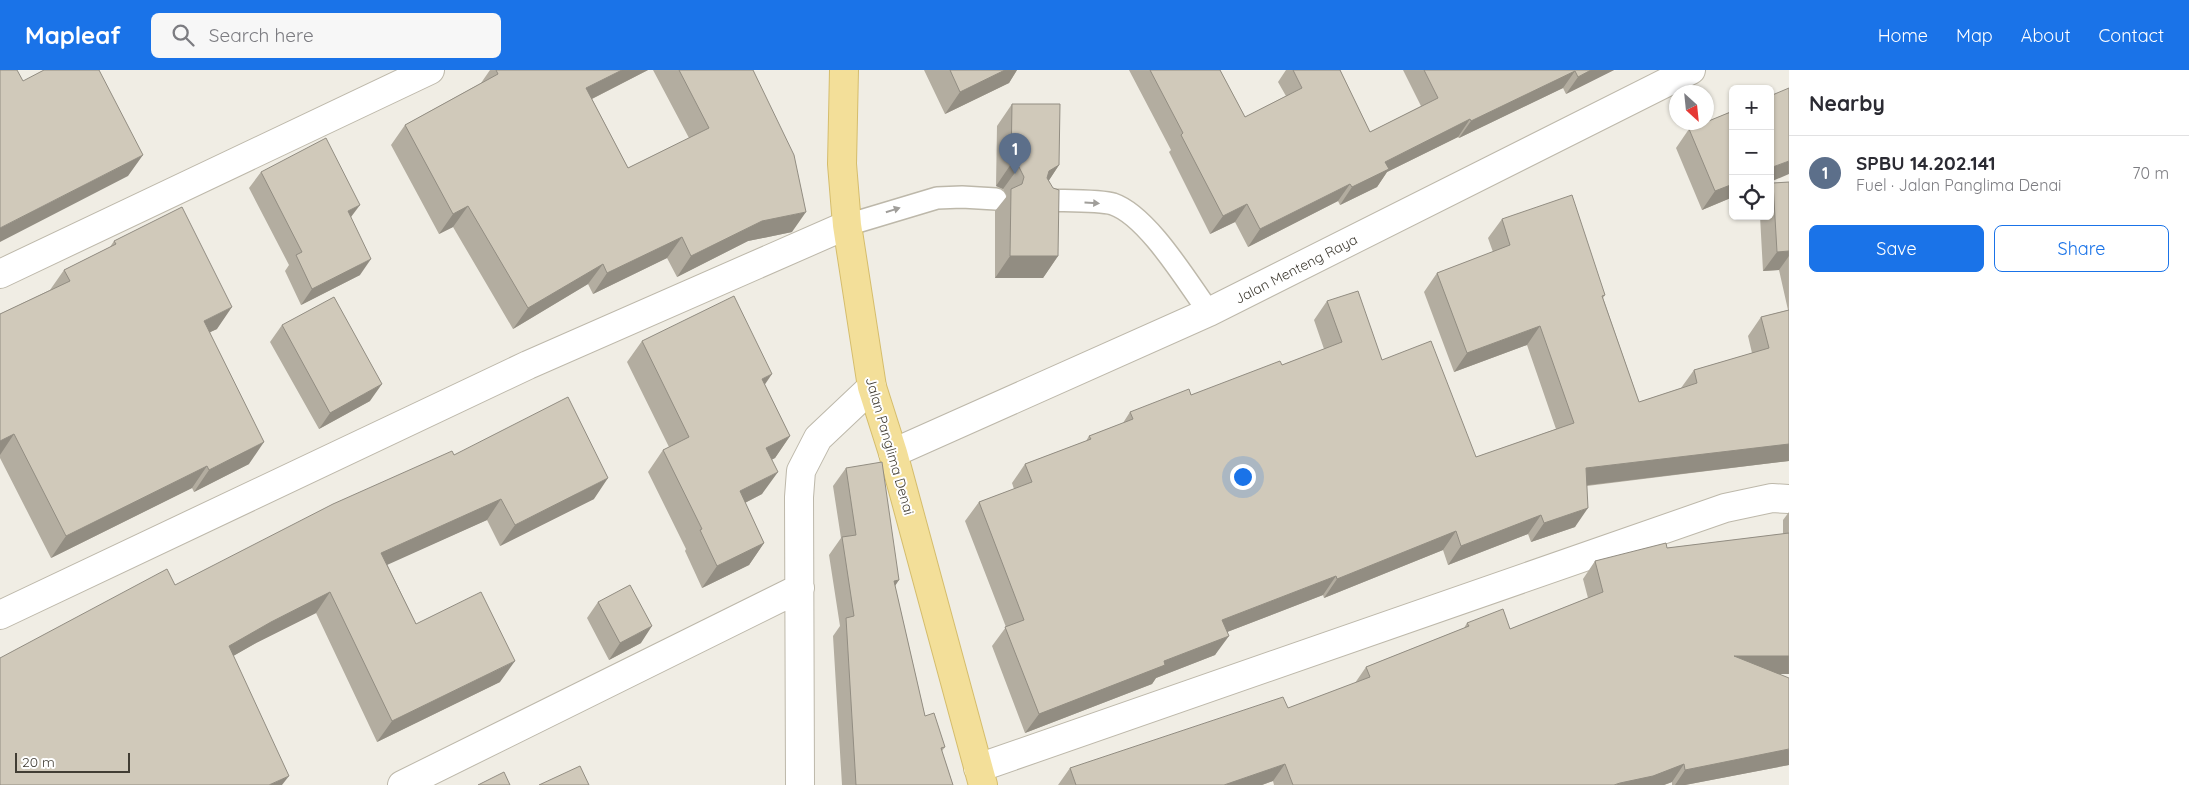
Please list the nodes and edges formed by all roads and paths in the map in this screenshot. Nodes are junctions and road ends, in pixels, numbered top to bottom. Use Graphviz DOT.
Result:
graph roads {
  1 [pos="430,70"];
  2 [pos="844,70"];
  3 [pos="1691,70"];
  4 [pos="996,199"];
  5 [pos="1044,200"];
  6 [pos="847,225"];
  7 [pos="0,274"];
  8 [pos="1209,312"];
  9 [pos="872,387"];
  10 [pos="893,453"];
  11 [pos="1789,500"];
  12 [pos="800,588"];
  13 [pos="0,615"];
  14 [pos="980,777"];
  15 [pos="402,785"];
  16 [pos="800,785"];
  1 -- 7 [label="street"];
  2 -- 6 [label="main road, Jalan Panglima Denai"];
  3 -- 8 [label="street, Jalan Menteng Raya"];
  6 -- 4 [label="lane, one-way"];
  5 -- 8 [label="lane, one-way"];
  6 -- 9 [label="main road, Jalan Panglima Denai"];
  6 -- 13 [label="street"];
  8 -- 10 [label="street, Jalan Menteng Raya"];
  9 -- 10 [label="main road, Jalan Panglima Denai"];
  9 -- 12 [label="street"];
  10 -- 14 [label="main road, Jalan Panglima Denai"];
  11 -- 14 [label="street"];
  12 -- 15 [label="street"];
  12 -- 16 [label="street"];
}
